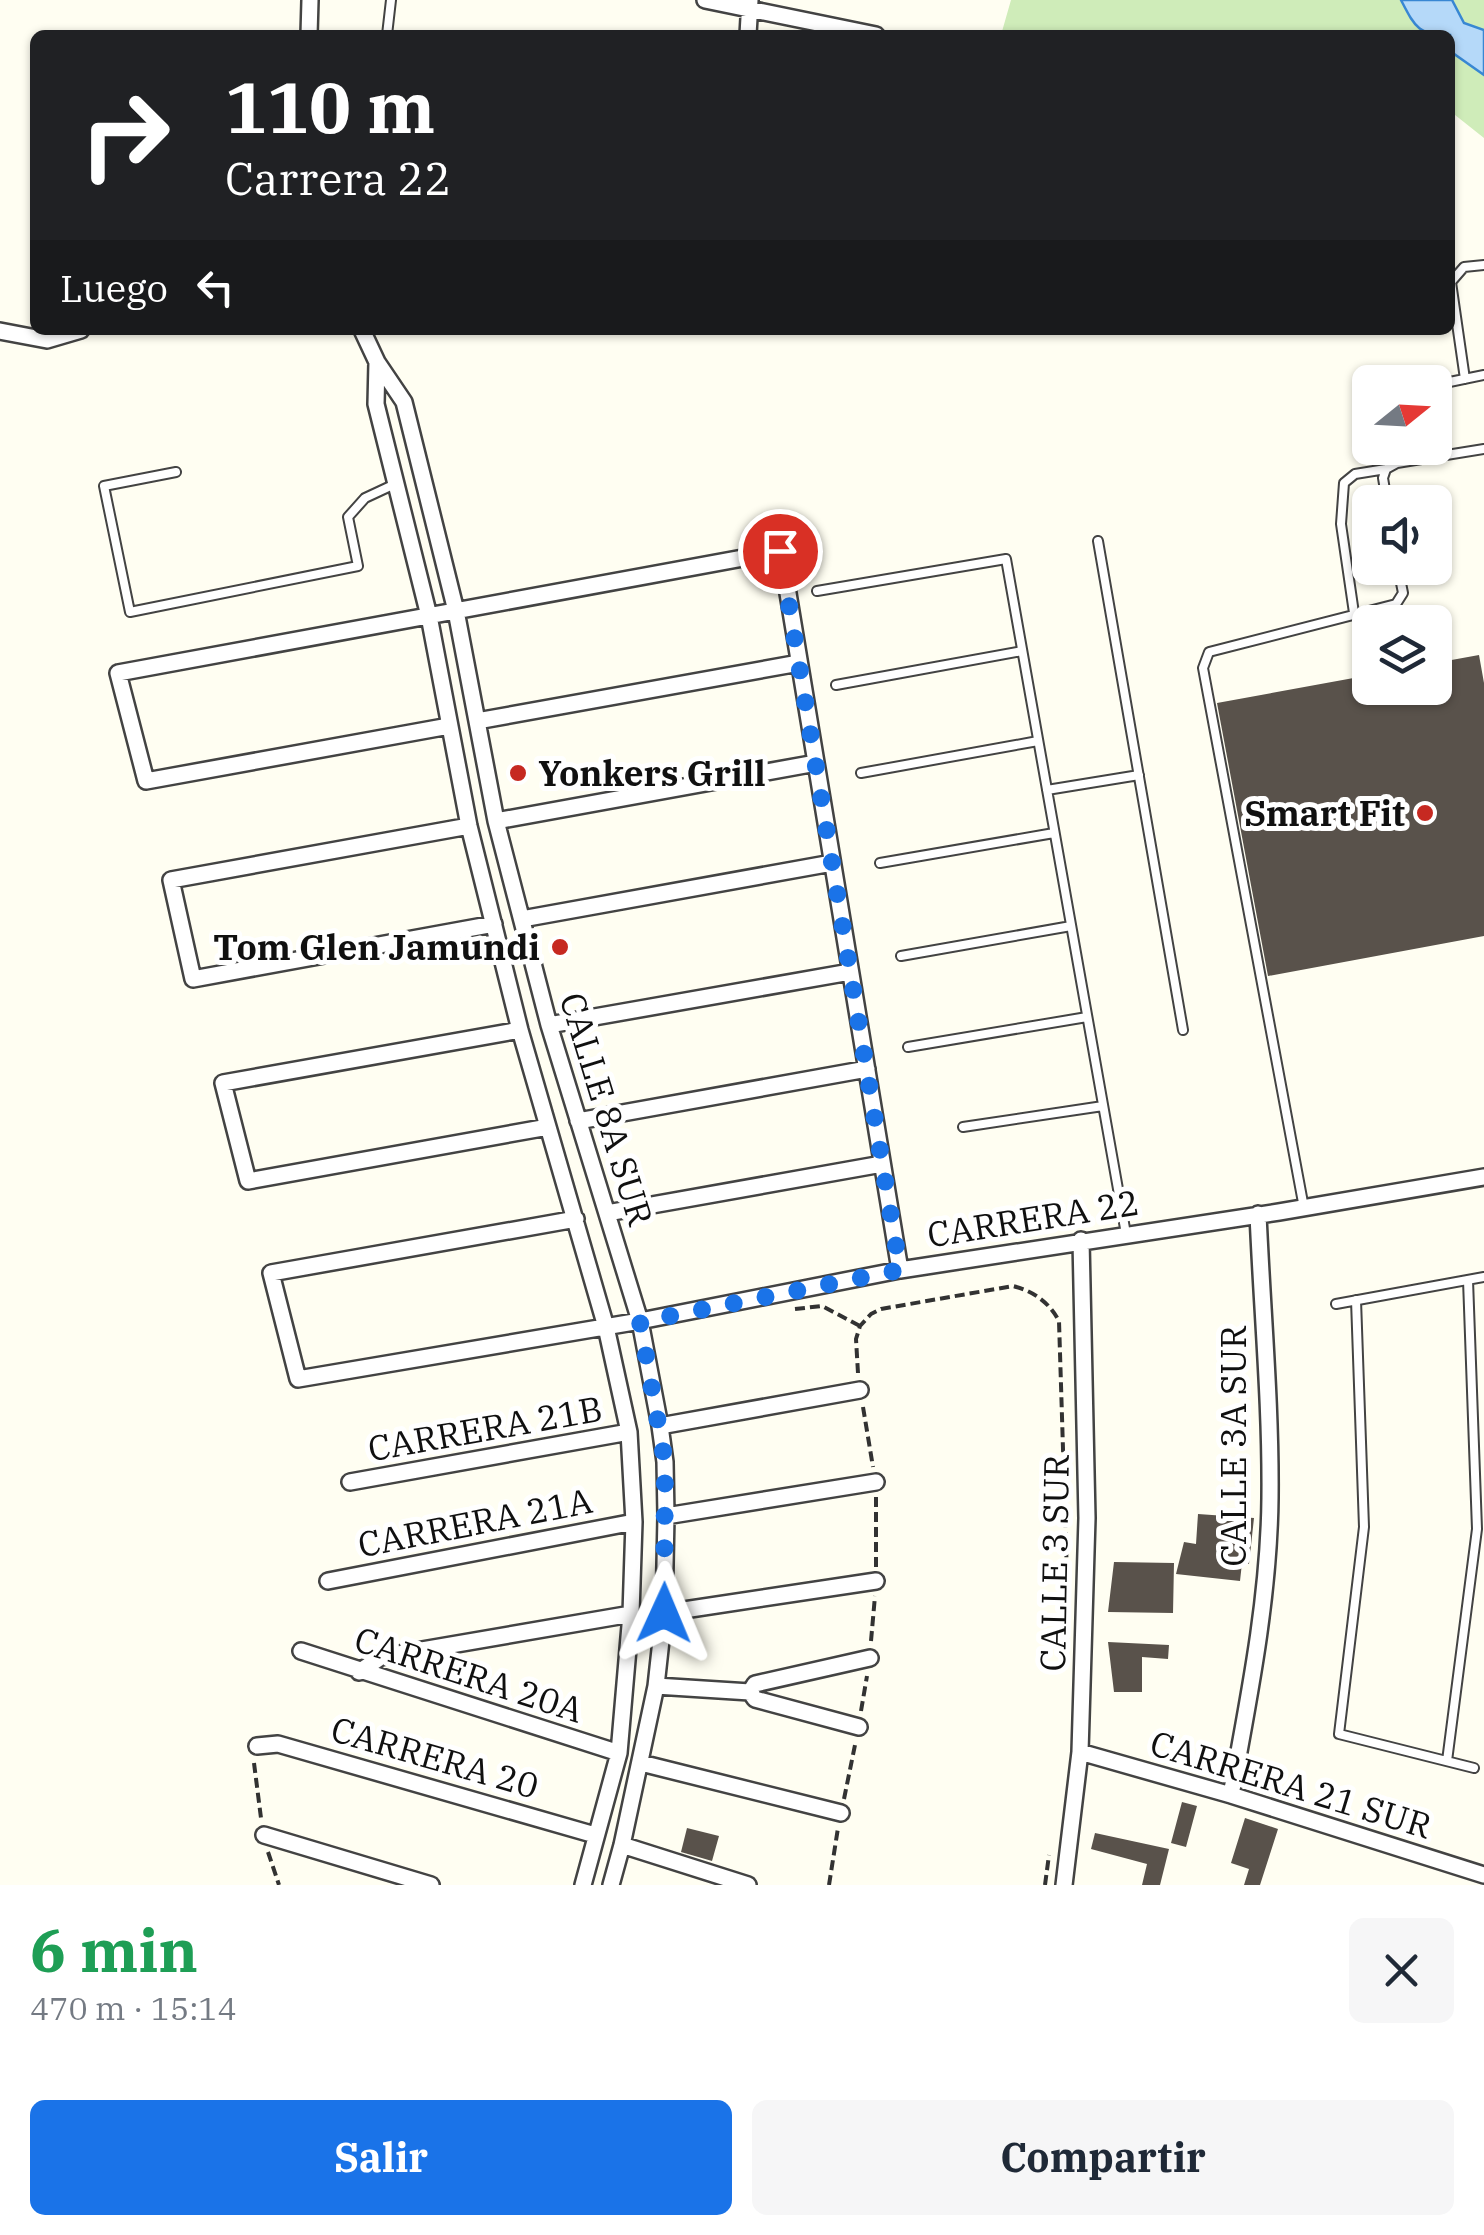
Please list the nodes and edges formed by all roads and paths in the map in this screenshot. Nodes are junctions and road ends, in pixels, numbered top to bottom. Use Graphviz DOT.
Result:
graph roads {
  1 [pos="310,0"];
  2 [pos="391,0"];
  3 [pos="705,0"];
  4 [pos="749,4"];
  5 [pos="309,30"];
  6 [pos="388,30"];
  7 [pos="748,30"];
  8 [pos="856,30"];
  9 [pos="1484,265"];
  10 [pos="1455,277"];
  11 [pos="1455,308"];
  12 [pos="0,331"];
  13 [pos="64,335"];
  14 [pos="364,335"];
  15 [pos="377,362"];
  16 [pos="1484,375"];
  17 [pos="1466,379"];
  18 [pos="1452,382"];
  19 [pos="1484,449"];
  20 [pos="1386,469"];
  21 [pos="176,472"];
  22 [pos="394,484"];
  23 [pos="1384,485"];
  24 [pos="1098,541"];
  25 [pos="1401,585"];
  26 [pos="817,591"];
  27 [pos="1353,605"];
  28 [pos="1391,605"];
  29 [pos="456,611"];
  30 [pos="1352,614"];
  31 [pos="428,616"];
  32 [pos="1022,651"];
  33 [pos="799,663"];
  34 [pos="836,684"];
  35 [pos="477,721"];
  36 [pos="450,726"];
  37 [pos="1038,741"];
  38 [pos="816,763"];
  39 [pos="861,773"];
  40 [pos="1138,775"];
  41 [pos="1047,790"];
  42 [pos="496,821"];
  43 [pos="469,826"];
  44 [pos="1054,833"];
  45 [pos="832,863"];
  46 [pos="880,863"];
  47 [pos="522,920"];
  48 [pos="494,924"];
  49 [pos="1071,926"];
  50 [pos="901,956"];
  51 [pos="850,972"];
  52 [pos="1087,1017"];
  53 [pos="549,1025"];
  54 [pos="520,1030"];
  55 [pos="1183,1030"];
  56 [pos="908,1047"];
  57 [pos="866,1069"];
  58 [pos="1103,1106"];
  59 [pos="578,1121"];
  60 [pos="548,1127"];
  61 [pos="963,1127"];
  62 [pos="882,1164"];
  63 [pos="1484,1177"];
  64 [pos="1304,1208"];
  65 [pos="606,1213"];
  66 [pos="1258,1214"];
  67 [pos="576,1219"];
  68 [pos="1126,1234"];
  69 [pos="1081,1240"];
  70 [pos="900,1270"];
  71 [pos="1484,1276"];
  72 [pos="1468,1280"];
  73 [pos="1356,1300"];
  74 [pos="1336,1304"];
  75 [pos="785,1310"];
  76 [pos="640,1322"];
  77 [pos="606,1327"];
  78 [pos="860,1390"];
  79 [pos="660,1426"];
  80 [pos="630,1432"];
  81 [pos="350,1482"];
  82 [pos="876,1482"];
  83 [pos="666,1516"];
  84 [pos="634,1522"];
  85 [pos="328,1581"];
  86 [pos="876,1581"];
  87 [pos="1067,1589"];
  88 [pos="664,1613"];
  89 [pos="632,1614"];
  90 [pos="301,1651"];
  91 [pos="870,1658"];
  92 [pos="359,1672"];
  93 [pos="656,1686"];
  94 [pos="750,1692"];
  95 [pos="859,1727"];
  96 [pos="257,1746"];
  97 [pos="1080,1752"];
  98 [pos="619,1753"];
  99 [pos="1447,1761"];
  100 [pos="641,1762"];
  101 [pos="1474,1768"];
  102 [pos="1232,1795"];
  103 [pos="840,1814"];
  104 [pos="596,1834"];
  105 [pos="264,1835"];
  106 [pos="622,1846"];
  107 [pos="1050,1852"];
  108 [pos="1484,1874"];
  109 [pos="1068,1884"];
  110 [pos="279,1885"];
  111 [pos="431,1885"];
  112 [pos="583,1885"];
  113 [pos="611,1885"];
  114 [pos="748,1885"];
  115 [pos="829,1885"];
  116 [pos="1044,1885"];
  1 -- 5 [label="street"];
  2 -- 6 [label="lane"];
  3 -- 4 [label="street"];
  4 -- 7 [label="street"];
  4 -- 8 [label="street"];
  9 -- 10 [label="lane"];
  11 -- 17 [label="lane"];
  12 -- 13 [label="street"];
  14 -- 15 [label="street, CALLE 8A SUR"];
  15 -- 22 [label="street, CALLE 8A SUR"];
  15 -- 29 [label="street, CALLE 8A SUR"];
  16 -- 17 [label="lane"];
  17 -- 18 [label="lane"];
  19 -- 20 [label="lane"];
  20 -- 23 [label="lane"];
  20 -- 27 [label="lane"];
  21 -- 22 [label="lane"];
  22 -- 31 [label="street, CALLE 8A SUR"];
  24 -- 40 [label="lane"];
  25 -- 28 [label="lane"];
  26 -- 32 [label="lane"];
  29 -- 31 [label="street"];
  29 -- 33 [label="street"];
  29 -- 35 [label="street, CALLE 8A SUR"];
  30 -- 64 [label="lane"];
  31 -- 36 [label="street, CALLE 8A SUR"];
  31 -- 36 [label="street"];
  32 -- 34 [label="lane"];
  32 -- 37 [label="lane"];
  33 -- 35 [label="street"];
  33 -- 38 [label="street"];
  35 -- 42 [label="street, CALLE 8A SUR"];
  36 -- 43 [label="street, CALLE 8A SUR"];
  37 -- 39 [label="lane"];
  37 -- 41 [label="lane"];
  38 -- 42 [label="street"];
  38 -- 45 [label="street"];
  40 -- 41 [label="lane"];
  40 -- 55 [label="lane"];
  41 -- 44 [label="lane"];
  42 -- 47 [label="street, CALLE 8A SUR"];
  43 -- 48 [label="street, CALLE 8A SUR"];
  43 -- 48 [label="street"];
  44 -- 46 [label="lane"];
  44 -- 49 [label="lane"];
  45 -- 47 [label="street"];
  45 -- 51 [label="street"];
  47 -- 53 [label="street, CALLE 8A SUR"];
  48 -- 54 [label="street, CALLE 8A SUR"];
  49 -- 50 [label="lane"];
  49 -- 52 [label="lane"];
  51 -- 53 [label="street"];
  51 -- 57 [label="street"];
  52 -- 56 [label="lane"];
  52 -- 58 [label="lane"];
  53 -- 59 [label="street, CALLE 8A SUR"];
  54 -- 60 [label="street, CALLE 8A SUR"];
  54 -- 60 [label="street"];
  57 -- 59 [label="street"];
  57 -- 62 [label="street"];
  58 -- 61 [label="lane"];
  58 -- 68 [label="lane"];
  59 -- 65 [label="street, CALLE 8A SUR"];
  60 -- 67 [label="street, CALLE 8A SUR"];
  62 -- 65 [label="street"];
  62 -- 70 [label="street"];
  63 -- 64 [label="street, CARRERA 22"];
  64 -- 66 [label="street, CARRERA 22"];
  65 -- 76 [label="street, CALLE 8A SUR"];
  66 -- 68 [label="street, CARRERA 22"];
  66 -- 102 [label="street, CALLE 3A SUR"];
  67 -- 77 [label="street, CALLE 8A SUR"];
  67 -- 77 [label="street, CARRERA 22"];
  68 -- 69 [label="street, CARRERA 22"];
  69 -- 70 [label="street, CARRERA 22"];
  69 -- 97 [label="street, CALLE 3 SUR"];
  70 -- 76 [label="street, CARRERA 22"];
  71 -- 72 [label="lane"];
  72 -- 73 [label="lane"];
  72 -- 99 [label="lane"];
  73 -- 74 [label="lane"];
  73 -- 99 [label="lane"];
  75 -- 87 [label="path"];
  76 -- 77 [label="street, CARRERA 22"];
  76 -- 79 [label="street, CALLE 8A SUR"];
  77 -- 80 [label="street, CALLE 8A SUR"];
  78 -- 79 [label="street"];
  79 -- 83 [label="street, CALLE 8A SUR"];
  80 -- 81 [label="street, CARRERA 21B"];
  80 -- 84 [label="street, CALLE 8A SUR"];
  82 -- 83 [label="street"];
  83 -- 88 [label="street, CALLE 8A SUR"];
  84 -- 85 [label="street, CARRERA 21A"];
  84 -- 89 [label="street, CALLE 8A SUR"];
  86 -- 88 [label="street"];
  88 -- 93 [label="street, CALLE 8A SUR"];
  89 -- 92 [label="street"];
  89 -- 98 [label="street, CALLE 8A SUR"];
  90 -- 92 [label="street, CARRERA 20A"];
  91 -- 94 [label="street"];
  91 -- 95 [label="path"];
  92 -- 98 [label="street, CARRERA 20A"];
  93 -- 94 [label="street"];
  93 -- 100 [label="street, CALLE 8A SUR"];
  94 -- 95 [label="street"];
  95 -- 103 [label="path"];
  96 -- 104 [label="street, CARRERA 20"];
  96 -- 105 [label="path"];
  97 -- 102 [label="street, CARRERA 21 SUR"];
  97 -- 109 [label="street, CALLE 3 SUR"];
  98 -- 104 [label="street, CALLE 8A SUR"];
  99 -- 101 [label="lane"];
  100 -- 103 [label="street"];
  100 -- 106 [label="street, CALLE 8A SUR"];
  102 -- 108 [label="street, CARRERA 21 SUR"];
  103 -- 115 [label="path"];
  104 -- 112 [label="street, CALLE 8A SUR"];
  105 -- 110 [label="path"];
  105 -- 111 [label="street"];
  106 -- 113 [label="street, CALLE 8A SUR"];
  106 -- 114 [label="street"];
  107 -- 116 [label="path"];
}
